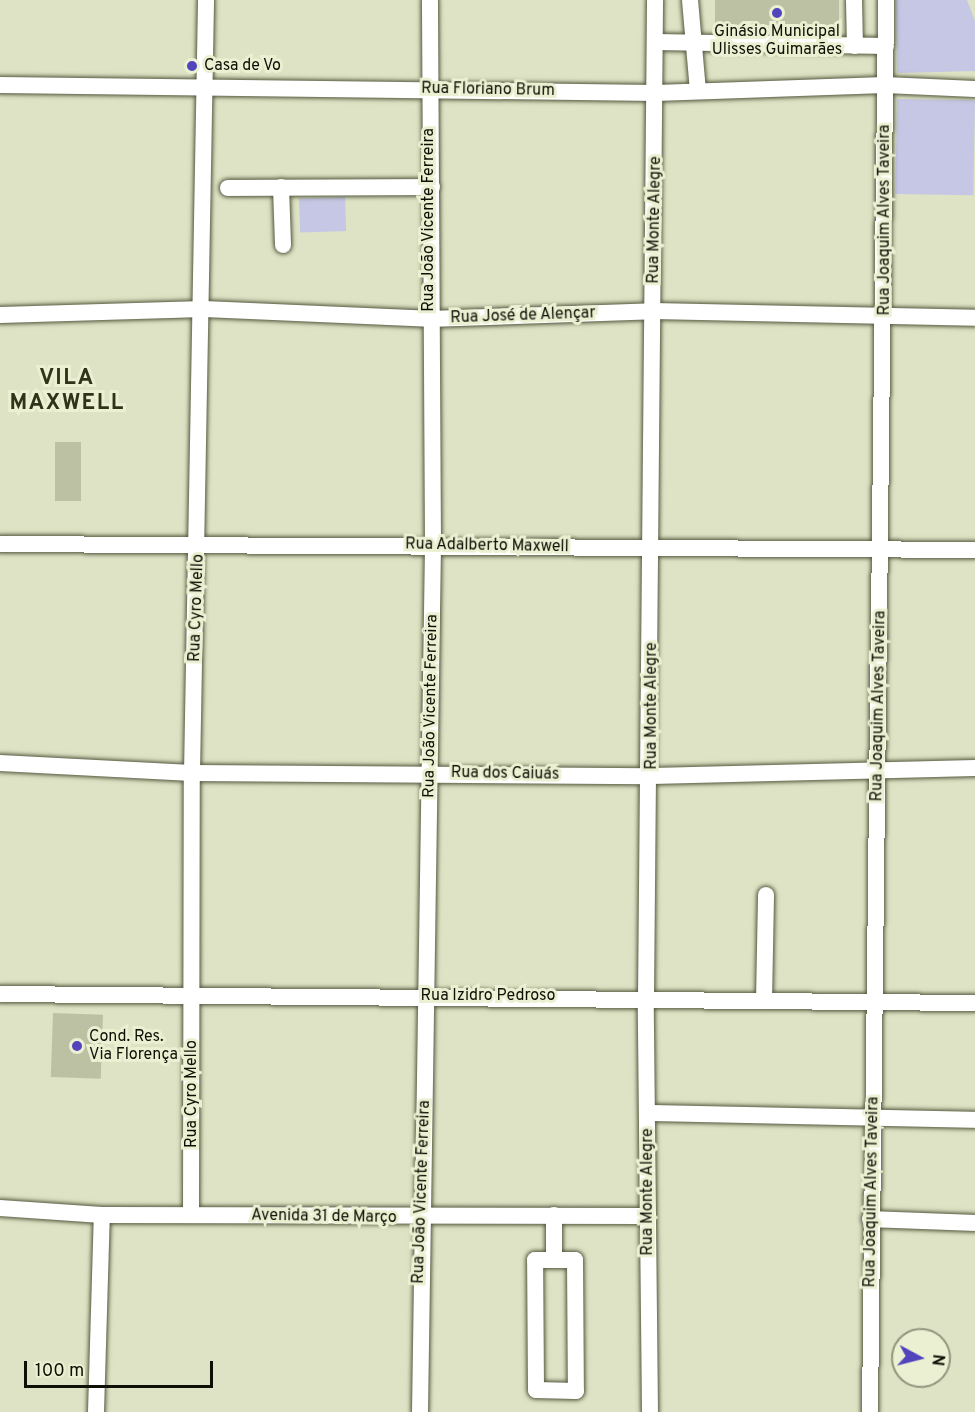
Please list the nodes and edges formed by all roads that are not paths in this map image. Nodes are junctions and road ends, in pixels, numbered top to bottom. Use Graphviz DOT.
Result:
graph roads {
  1 [pos="206,0"];
  2 [pos="430,0"];
  3 [pos="655,0"];
  4 [pos="690,0"];
  5 [pos="854,0"];
  6 [pos="886,0"];
  7 [pos="656,42"];
  8 [pos="692,42"];
  9 [pos="855,45"];
  10 [pos="886,46"];
  11 [pos="206,83"];
  12 [pos="0,85"];
  13 [pos="885,85"];
  14 [pos="975,89"];
  15 [pos="428,90"];
  16 [pos="698,92"];
  17 [pos="656,93"];
  18 [pos="281,187"];
  19 [pos="432,187"];
  20 [pos="228,188"];
  21 [pos="283,245"];
  22 [pos="204,309"];
  23 [pos="653,311"];
  24 [pos="0,315"];
  25 [pos="885,318"];
  26 [pos="975,318"];
  27 [pos="429,319"];
  28 [pos="0,544"];
  29 [pos="433,544"];
  30 [pos="199,545"];
  31 [pos="652,550"];
  32 [pos="975,550"];
  33 [pos="882,551"];
  34 [pos="0,763"];
  35 [pos="975,768"];
  36 [pos="878,770"];
  37 [pos="430,772"];
  38 [pos="192,773"];
  39 [pos="652,776"];
  40 [pos="766,895"];
  41 [pos="0,994"];
  42 [pos="192,994"];
  43 [pos="429,996"];
  44 [pos="646,997"];
  45 [pos="764,1001"];
  46 [pos="876,1003"];
  47 [pos="975,1003"];
  48 [pos="648,1113"];
  49 [pos="873,1119"];
  50 [pos="975,1120"];
  51 [pos="0,1208"];
  52 [pos="102,1215"];
  53 [pos="191,1215"];
  54 [pos="554,1215"];
  55 [pos="648,1216"];
  56 [pos="420,1219"];
  57 [pos="870,1219"];
  58 [pos="975,1223"];
  59 [pos="554,1260"];
  60 [pos="96,1412"];
  61 [pos="420,1412"];
  62 [pos="650,1412"];
  63 [pos="870,1412"];
  1 -- 11 [label="street, Rua Cyro Mello"];
  2 -- 15 [label="street, Rua João Vicente Ferreira"];
  3 -- 7 [label="street, Rua Monte Alegre"];
  4 -- 8 [label="street"];
  5 -- 9 [label="street"];
  6 -- 10 [label="street, Rua Joaquim Alves Taveira"];
  7 -- 8 [label="street"];
  7 -- 17 [label="street, Rua Monte Alegre"];
  8 -- 9 [label="street"];
  8 -- 16 [label="street"];
  9 -- 10 [label="street"];
  10 -- 13 [label="street, Rua Joaquim Alves Taveira"];
  11 -- 12 [label="street, Rua Floriano Brum"];
  11 -- 15 [label="street, Rua Floriano Brum"];
  11 -- 22 [label="street, Rua Cyro Mello"];
  13 -- 14 [label="street, Rua Floriano Brum"];
  13 -- 16 [label="street, Rua Floriano Brum"];
  13 -- 25 [label="street, Rua Joaquim Alves Taveira"];
  15 -- 17 [label="street, Rua Floriano Brum"];
  15 -- 19 [label="street, Rua João Vicente Ferreira"];
  16 -- 17 [label="street, Rua Floriano Brum"];
  17 -- 23 [label="street, Rua Monte Alegre"];
  18 -- 19 [label="street"];
  18 -- 20 [label="street"];
  18 -- 21 [label="street"];
  19 -- 27 [label="street, Rua João Vicente Ferreira"];
  22 -- 24 [label="street, Rua José de Alençar"];
  22 -- 27 [label="street, Rua José de Alençar"];
  22 -- 30 [label="street, Rua Cyro Mello"];
  23 -- 25 [label="street, Rua José de Alençar"];
  23 -- 27 [label="street, Rua José de Alençar"];
  23 -- 31 [label="street, Rua Monte Alegre"];
  25 -- 26 [label="street, Rua José de Alençar"];
  25 -- 33 [label="street, Rua Joaquim Alves Taveira"];
  27 -- 29 [label="street, Rua João Vicente Ferreira"];
  28 -- 30 [label="street, Rua Adalberto Maxwell"];
  29 -- 30 [label="street, Rua Adalberto Maxwell"];
  29 -- 31 [label="street, Rua Adalberto Maxwell"];
  29 -- 37 [label="street, Rua João Vicente Ferreira"];
  30 -- 38 [label="street, Rua Cyro Mello"];
  31 -- 33 [label="street, Rua Adalberto Maxwell"];
  31 -- 39 [label="street, Rua Monte Alegre"];
  32 -- 33 [label="street, Rua Adalberto Maxwell"];
  33 -- 36 [label="street, Rua Joaquim Alves Taveira"];
  34 -- 38 [label="street, Rua dos Caiuás"];
  35 -- 36 [label="street, Rua dos Caiuás"];
  36 -- 39 [label="street, Rua dos Caiuás"];
  36 -- 46 [label="street, Rua Joaquim Alves Taveira"];
  37 -- 38 [label="street, Rua dos Caiuás"];
  37 -- 39 [label="street, Rua dos Caiuás"];
  37 -- 43 [label="street, Rua João Vicente Ferreira"];
  38 -- 42 [label="street, Rua Cyro Mello"];
  39 -- 44 [label="street, Rua Monte Alegre"];
  40 -- 45 [label="street"];
  41 -- 42 [label="street, Rua Izidro Pedroso"];
  42 -- 43 [label="street, Rua Izidro Pedroso"];
  42 -- 53 [label="street, Rua Cyro Mello"];
  43 -- 44 [label="street, Rua Izidro Pedroso"];
  43 -- 56 [label="street, Rua João Vicente Ferreira"];
  44 -- 45 [label="street, Rua Izidro Pedroso"];
  44 -- 48 [label="street, Rua Monte Alegre"];
  45 -- 46 [label="street, Rua Izidro Pedroso"];
  46 -- 47 [label="street, Rua Izidro Pedroso"];
  46 -- 49 [label="street, Rua Joaquim Alves Taveira"];
  48 -- 49 [label="street"];
  48 -- 55 [label="street, Rua Monte Alegre"];
  49 -- 50 [label="street"];
  49 -- 57 [label="street, Rua Joaquim Alves Taveira"];
  51 -- 52 [label="street, Avenida 31 de Março"];
  52 -- 53 [label="street, Avenida 31 de Março"];
  52 -- 60 [label="street"];
  53 -- 56 [label="street, Avenida 31 de Março"];
  54 -- 55 [label="street, Avenida 31 de Março"];
  54 -- 56 [label="street, Avenida 31 de Março"];
  54 -- 59 [label="street"];
  55 -- 62 [label="street, Rua Monte Alegre"];
  56 -- 61 [label="street, Rua João Vicente Ferreira"];
  57 -- 58 [label="street"];
  57 -- 63 [label="street, Rua Joaquim Alves Taveira"];
  59 -- 59 [label="street"];
}
